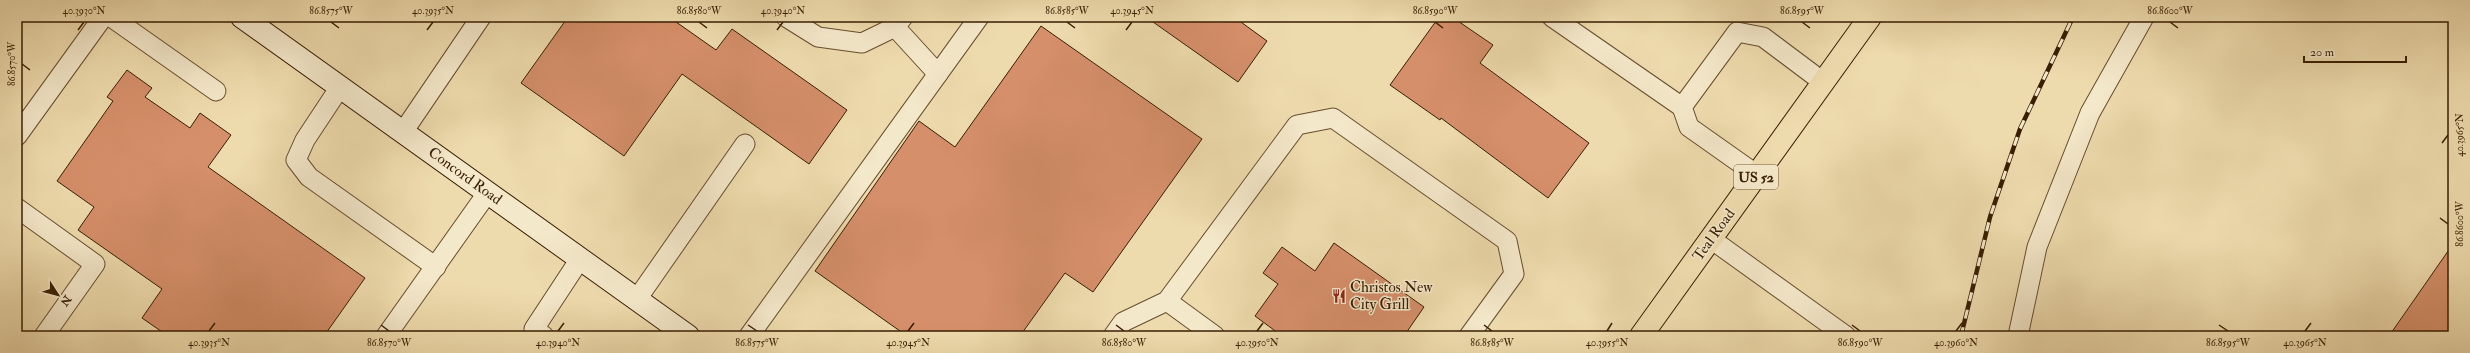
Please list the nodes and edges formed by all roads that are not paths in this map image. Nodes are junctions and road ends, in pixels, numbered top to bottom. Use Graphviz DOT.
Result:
graph roads {
  1 [pos="103,17"];
  2 [pos="111,17"];
  3 [pos="242,17"];
  4 [pos="481,17"];
  5 [pos="786,17"];
  6 [pos="979,17"];
  7 [pos="1552,17"];
  8 [pos="1870,17"];
  9 [pos="2144,17"];
  10 [pos="899,22"];
  11 [pos="938,74"];
  12 [pos="1823,82"];
  13 [pos="340,87"];
  14 [pos="216,91"];
  15 [pos="1682,107"];
  16 [pos="403,132"];
  17 [pos="17,136"];
  18 [pos="744,144"];
  19 [pos="1757,175"];
  20 [pos="488,192"];
  21 [pos="17,208"];
  22 [pos="1711,239"];
  23 [pos="580,259"];
  24 [pos="436,267"];
  25 [pos="637,299"];
  26 [pos="1166,301"];
  27 [pos="539,332"];
  28 [pos="44,336"];
  29 [pos="386,336"];
  30 [pos="688,336"];
  31 [pos="749,336"];
  32 [pos="1113,336"];
  33 [pos="1215,336"];
  34 [pos="1469,336"];
  35 [pos="1641,336"];
  36 [pos="1846,336"];
  37 [pos="2018,336"];
  1 -- 17 [label="lane"];
  2 -- 14 [label="lane"];
  3 -- 13 [label="street, Concord Road"];
  4 -- 16 [label="lane"];
  5 -- 10 [label="lane"];
  6 -- 11 [label="lane"];
  7 -- 15 [label="lane"];
  8 -- 12 [label="main road, Teal Road / US 52"];
  9 -- 37 [label="lane"];
  10 -- 11 [label="lane"];
  11 -- 31 [label="lane"];
  12 -- 15 [label="lane"];
  12 -- 19 [label="main road, Teal Road / US 52"];
  13 -- 16 [label="street, Concord Road"];
  13 -- 24 [label="lane"];
  15 -- 19 [label="lane"];
  16 -- 20 [label="street, Concord Road"];
  18 -- 25 [label="lane"];
  19 -- 22 [label="main road, Teal Road / US 52"];
  20 -- 23 [label="street, Concord Road"];
  20 -- 24 [label="lane"];
  21 -- 28 [label="lane"];
  22 -- 35 [label="main road, Teal Road / US 52"];
  22 -- 36 [label="lane"];
  23 -- 25 [label="street, Concord Road"];
  23 -- 27 [label="lane"];
  24 -- 29 [label="lane"];
  25 -- 30 [label="street, Concord Road"];
  26 -- 32 [label="lane"];
  26 -- 33 [label="lane"];
  26 -- 34 [label="lane"];
}
